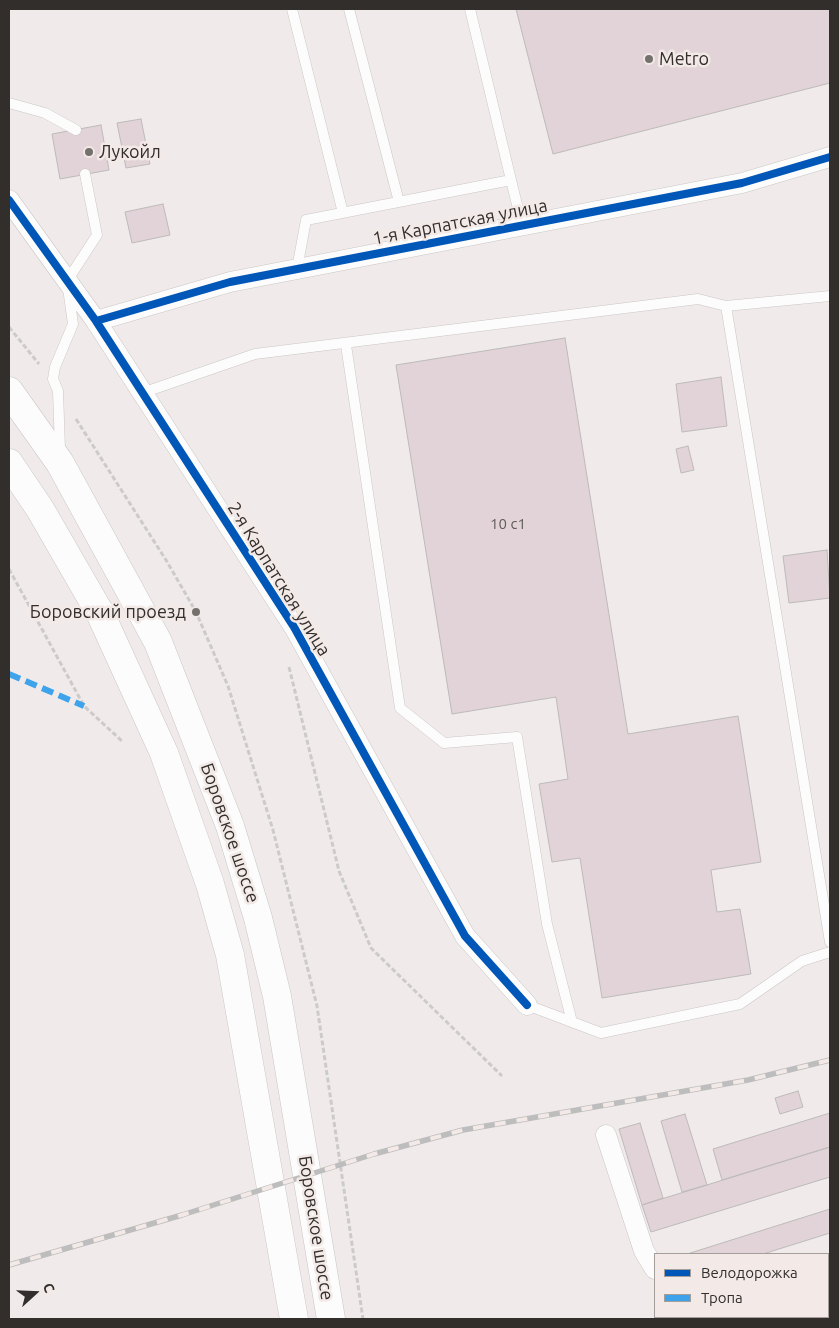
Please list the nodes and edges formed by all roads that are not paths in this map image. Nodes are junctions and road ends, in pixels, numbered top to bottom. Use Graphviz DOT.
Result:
graph roads {
  1 [pos="292,9"];
  2 [pos="349,9"];
  3 [pos="470,9"];
  4 [pos="9,103"];
  5 [pos="76,130"];
  6 [pos="830,157"];
  7 [pos="85,174"];
  8 [pos="511,180"];
  9 [pos="9,200"];
  10 [pos="399,202"];
  11 [pos="343,213"];
  12 [pos="522,226"];
  13 [pos="297,269"];
  14 [pos="67,281"];
  15 [pos="830,296"];
  16 [pos="726,306"];
  17 [pos="96,321"];
  18 [pos="346,345"];
  19 [pos="9,391"];
  20 [pos="142,392"];
  21 [pos="9,463"];
  22 [pos="60,464"];
  23 [pos="830,942"];
  24 [pos="830,952"];
  25 [pos="527,1005"];
  26 [pos="572,1022"];
  27 [pos="606,1135"];
  28 [pos="654,1267"];
  29 [pos="294,1319"];
  30 [pos="331,1319"];
  1 -- 11 [label="lane"];
  2 -- 10 [label="lane"];
  3 -- 8 [label="lane"];
  4 -- 5 [label="lane"];
  6 -- 12 [label="street, 1-я Карпатская улица"];
  7 -- 14 [label="lane"];
  8 -- 10 [label="lane"];
  8 -- 12 [label="lane"];
  9 -- 14 [label="street, 2-я Карпатская улица"];
  10 -- 11 [label="lane"];
  11 -- 13 [label="lane"];
  12 -- 13 [label="street, 1-я Карпатская улица"];
  13 -- 17 [label="street, 1-я Карпатская улица"];
  14 -- 17 [label="street, 2-я Карпатская улица"];
  14 -- 22 [label="lane"];
  15 -- 16 [label="lane"];
  16 -- 18 [label="lane"];
  16 -- 23 [label="lane"];
  17 -- 20 [label="street, 2-я Карпатская улица"];
  18 -- 20 [label="lane"];
  18 -- 26 [label="lane"];
  19 -- 22 [label="main road, Боровское шоссе"];
  20 -- 25 [label="street, 2-я Карпатская улица"];
  21 -- 29 [label="main road, Боровское шоссе"];
  22 -- 30 [label="main road, Боровское шоссе"];
  24 -- 26 [label="lane"];
  25 -- 26 [label="lane"];
  27 -- 28 [label="street"];
}
